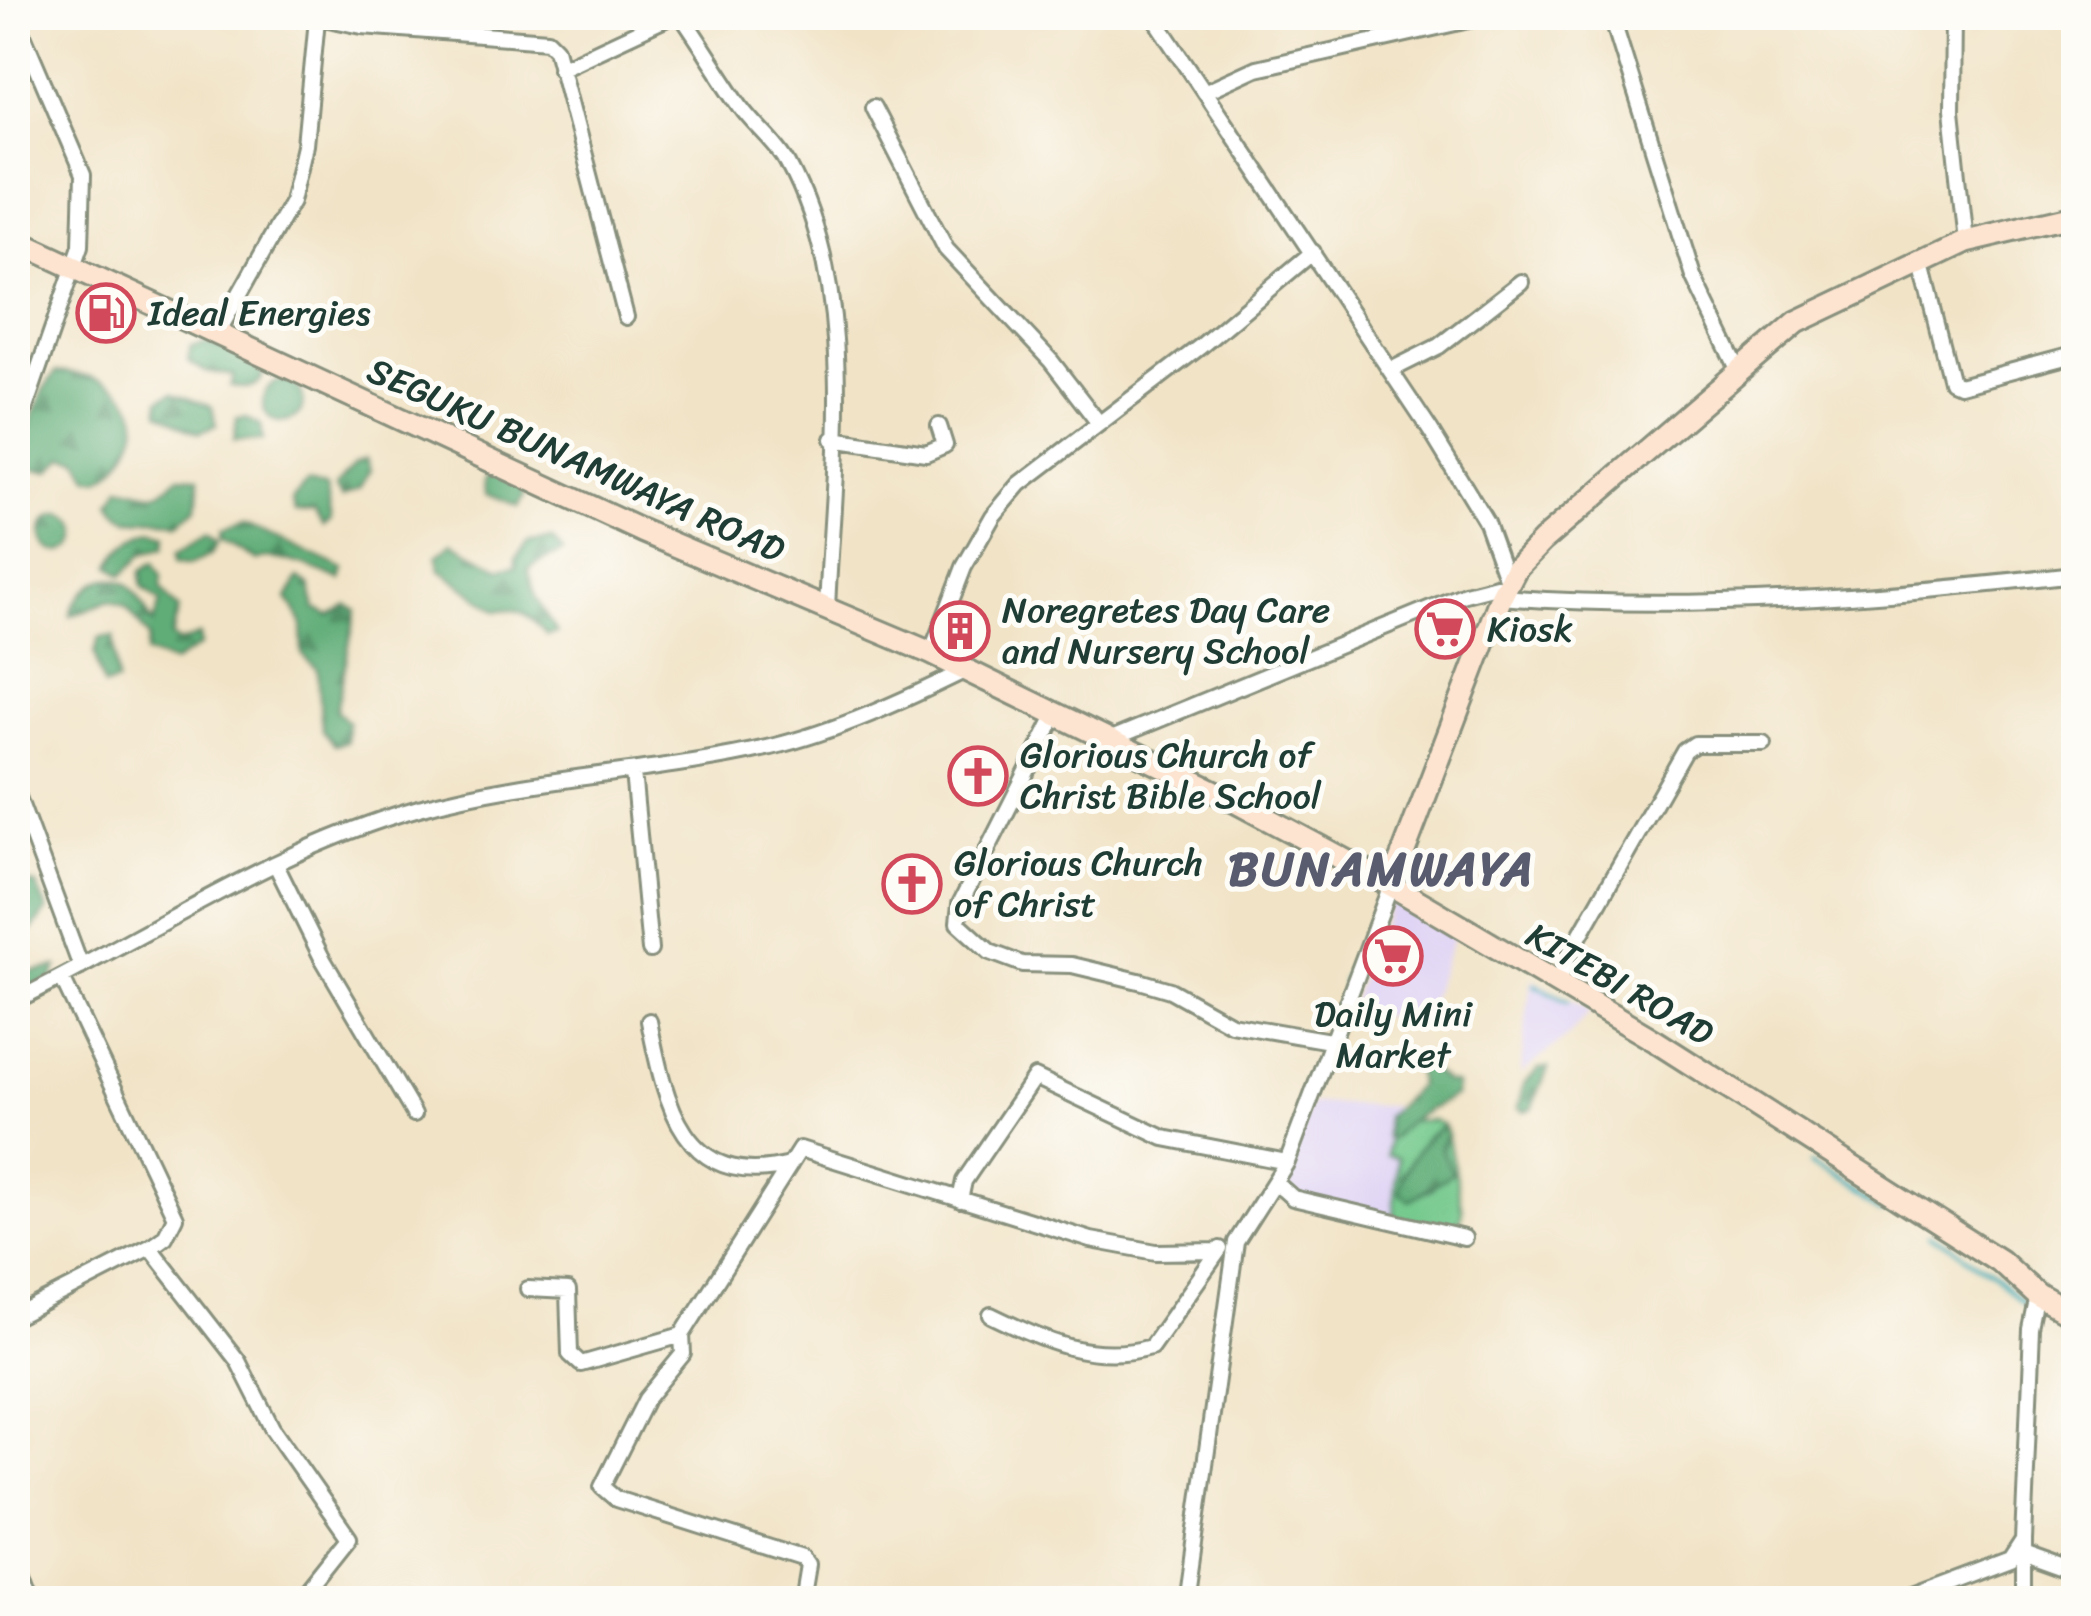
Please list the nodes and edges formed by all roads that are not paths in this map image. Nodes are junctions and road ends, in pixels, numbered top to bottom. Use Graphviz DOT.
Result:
graph roads {
  1 [pos="677,15"];
  2 [pos="1153,15"];
  3 [pos="1491,15"];
  4 [pos="1610,15"];
  5 [pos="1952,15"];
  6 [pos="15,16"];
  7 [pos="313,17"];
  8 [pos="413,21"];
  9 [pos="560,68"];
  10 [pos="1206,91"];
  11 [pos="873,107"];
  12 [pos="2076,216"];
  13 [pos="15,240"];
  14 [pos="1965,242"];
  15 [pos="1313,252"];
  16 [pos="1921,261"];
  17 [pos="74,268"];
  18 [pos="1521,282"];
  19 [pos="626,317"];
  20 [pos="217,334"];
  21 [pos="2076,354"];
  22 [pos="1391,370"];
  23 [pos="1739,371"];
  24 [pos="1098,422"];
  25 [pos="939,426"];
  26 [pos="15,437"];
  27 [pos="833,439"];
  28 [pos="2076,575"];
  29 [pos="1505,590"];
  30 [pos="827,609"];
  31 [pos="932,652"];
  32 [pos="966,670"];
  33 [pos="1056,714"];
  34 [pos="1109,740"];
  35 [pos="1764,744"];
  36 [pos="633,772"];
  37 [pos="15,789"];
  38 [pos="276,865"];
  39 [pos="1391,885"];
  40 [pos="650,950"];
  41 [pos="81,967"];
  42 [pos="62,978"];
  43 [pos="1558,983"];
  44 [pos="15,1001"];
  45 [pos="649,1021"];
  46 [pos="1330,1041"];
  47 [pos="414,1114"];
  48 [pos="1287,1162"];
  49 [pos="790,1165"];
  50 [pos="1275,1182"];
  51 [pos="960,1200"];
  52 [pos="1464,1238"];
  53 [pos="1236,1242"];
  54 [pos="150,1248"];
  55 [pos="1218,1250"];
  56 [pos="528,1289"];
  57 [pos="2039,1298"];
  58 [pos="991,1315"];
  59 [pos="15,1317"];
  60 [pos="2076,1318"];
  61 [pos="682,1335"];
  62 [pos="2023,1546"];
  63 [pos="15,1551"];
  64 [pos="2076,1572"];
  65 [pos="33,1601"];
  66 [pos="299,1601"];
  67 [pos="801,1601"];
  68 [pos="1186,1601"];
  69 [pos="1900,1601"];
  70 [pos="2023,1601"];
  1 -- 9 [label="street"];
  1 -- 27 [label="street"];
  2 -- 10 [label="street"];
  3 -- 10 [label="street"];
  4 -- 23 [label="street"];
  5 -- 14 [label="street"];
  6 -- 17 [label="street"];
  7 -- 8 [label="street"];
  7 -- 20 [label="street"];
  8 -- 9 [label="street"];
  9 -- 19 [label="street"];
  10 -- 15 [label="street"];
  11 -- 24 [label="street"];
  12 -- 14 [label="main road"];
  13 -- 17 [label="main road, SEGUKU BUNAMWAYA ROAD"];
  14 -- 16 [label="main road"];
  15 -- 22 [label="street"];
  15 -- 24 [label="street"];
  16 -- 21 [label="street"];
  16 -- 23 [label="main road"];
  17 -- 20 [label="main road, SEGUKU BUNAMWAYA ROAD"];
  17 -- 26 [label="street"];
  18 -- 22 [label="street"];
  20 -- 30 [label="main road, SEGUKU BUNAMWAYA ROAD"];
  22 -- 29 [label="street"];
  23 -- 29 [label="main road"];
  24 -- 31 [label="street"];
  25 -- 27 [label="street"];
  27 -- 30 [label="street"];
  28 -- 29 [label="street"];
  29 -- 34 [label="street"];
  29 -- 39 [label="main road"];
  30 -- 31 [label="main road, SEGUKU BUNAMWAYA ROAD"];
  31 -- 32 [label="main road, SEGUKU BUNAMWAYA ROAD"];
  32 -- 33 [label="main road, SEGUKU BUNAMWAYA ROAD"];
  32 -- 36 [label="street"];
  33 -- 34 [label="main road, SEGUKU BUNAMWAYA ROAD"];
  33 -- 46 [label="street"];
  34 -- 39 [label="main road, KITEBI ROAD"];
  35 -- 43 [label="street"];
  36 -- 38 [label="street"];
  36 -- 40 [label="street"];
  37 -- 41 [label="street"];
  38 -- 41 [label="street"];
  38 -- 47 [label="street"];
  39 -- 43 [label="main road, KITEBI ROAD"];
  39 -- 46 [label="street"];
  41 -- 42 [label="street"];
  42 -- 44 [label="street"];
  42 -- 54 [label="street"];
  43 -- 57 [label="main road, KITEBI ROAD"];
  45 -- 49 [label="street"];
  46 -- 48 [label="street"];
  48 -- 50 [label="street"];
  48 -- 51 [label="street"];
  49 -- 51 [label="street"];
  49 -- 61 [label="street"];
  50 -- 52 [label="street"];
  50 -- 53 [label="street"];
  51 -- 55 [label="street"];
  53 -- 55 [label="street"];
  53 -- 68 [label="street"];
  54 -- 59 [label="street"];
  54 -- 66 [label="street"];
  55 -- 58 [label="street"];
  56 -- 61 [label="street"];
  57 -- 60 [label="main road, KITEBI ROAD"];
  57 -- 62 [label="street"];
  61 -- 67 [label="street"];
  62 -- 64 [label="street"];
  62 -- 69 [label="street"];
  62 -- 70 [label="street"];
  63 -- 65 [label="street"];
}
